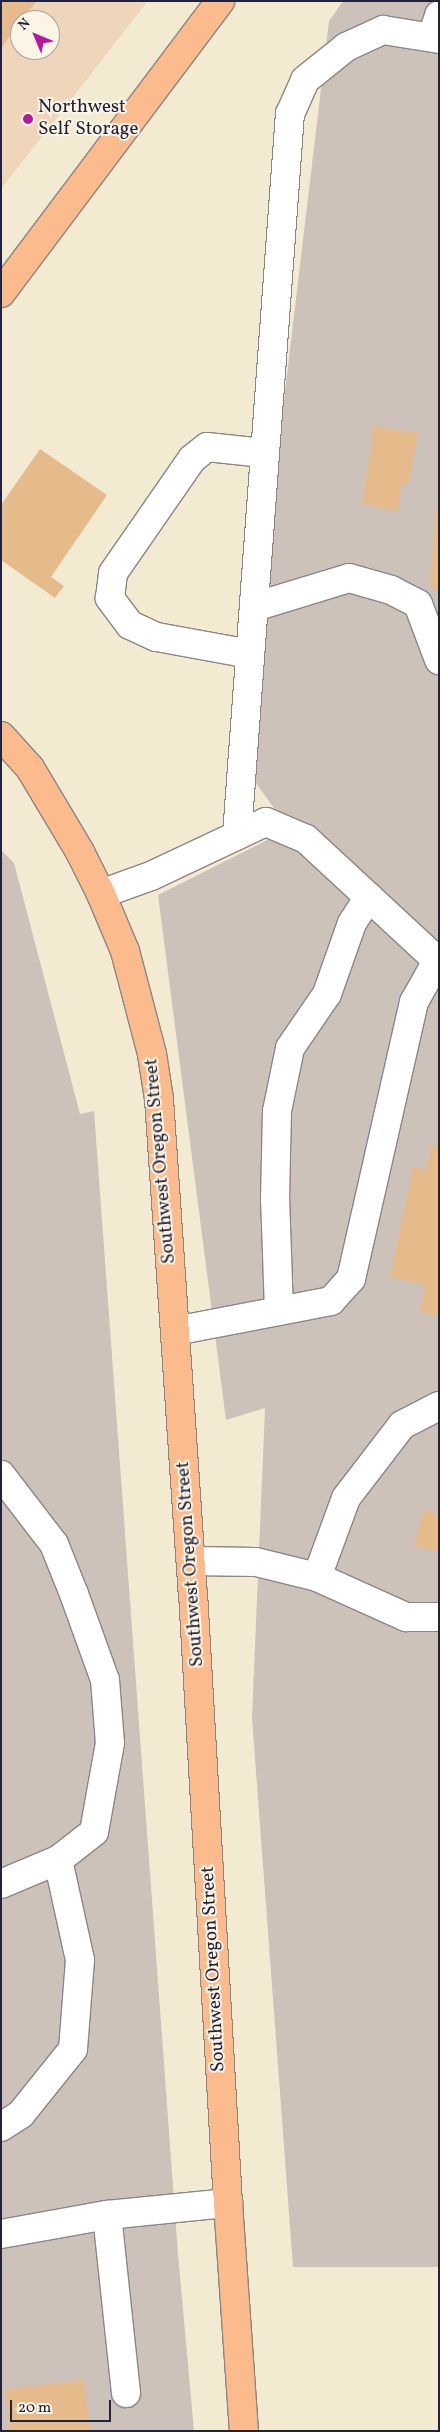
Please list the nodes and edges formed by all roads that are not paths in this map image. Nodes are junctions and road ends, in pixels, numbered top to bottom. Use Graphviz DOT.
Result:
graph roads {
  1 [pos="220,1"];
  2 [pos="436,30"];
  3 [pos="1,292"];
  4 [pos="264,453"];
  5 [pos="254,607"];
  6 [pos="250,654"];
  7 [pos="439,660"];
  8 [pos="1,736"];
  9 [pos="237,835"];
  10 [pos="101,894"];
  11 [pos="369,897"];
  12 [pos="438,961"];
  13 [pos="278,1311"];
  14 [pos="175,1331"];
  15 [pos="439,1406"];
  16 [pos="1,1474"];
  17 [pos="191,1561"];
  18 [pos="317,1577"];
  19 [pos="439,1617"];
  20 [pos="58,1860"];
  21 [pos="1,1884"];
  22 [pos="1,2127"];
  23 [pos="228,2203"];
  24 [pos="107,2214"];
  25 [pos="1,2234"];
  26 [pos="126,2393"];
  27 [pos="244,2431"];
  1 -- 3 [label="main road"];
  2 -- 4 [label="street"];
  4 -- 5 [label="street"];
  4 -- 6 [label="street"];
  5 -- 6 [label="street"];
  5 -- 7 [label="street"];
  6 -- 9 [label="street"];
  8 -- 10 [label="main road, Southwest Oregon Street"];
  9 -- 10 [label="street"];
  9 -- 11 [label="street"];
  10 -- 14 [label="main road, Southwest Oregon Street"];
  11 -- 12 [label="street"];
  11 -- 13 [label="street"];
  12 -- 13 [label="street"];
  13 -- 14 [label="street"];
  14 -- 17 [label="main road, Southwest Oregon Street"];
  15 -- 18 [label="street"];
  16 -- 20 [label="street"];
  17 -- 18 [label="street"];
  17 -- 23 [label="main road, Southwest Oregon Street"];
  18 -- 19 [label="street"];
  20 -- 21 [label="street"];
  20 -- 22 [label="street"];
  23 -- 24 [label="street"];
  23 -- 27 [label="main road, Southwest Oregon Street"];
  24 -- 25 [label="street"];
  24 -- 26 [label="street"];
}
